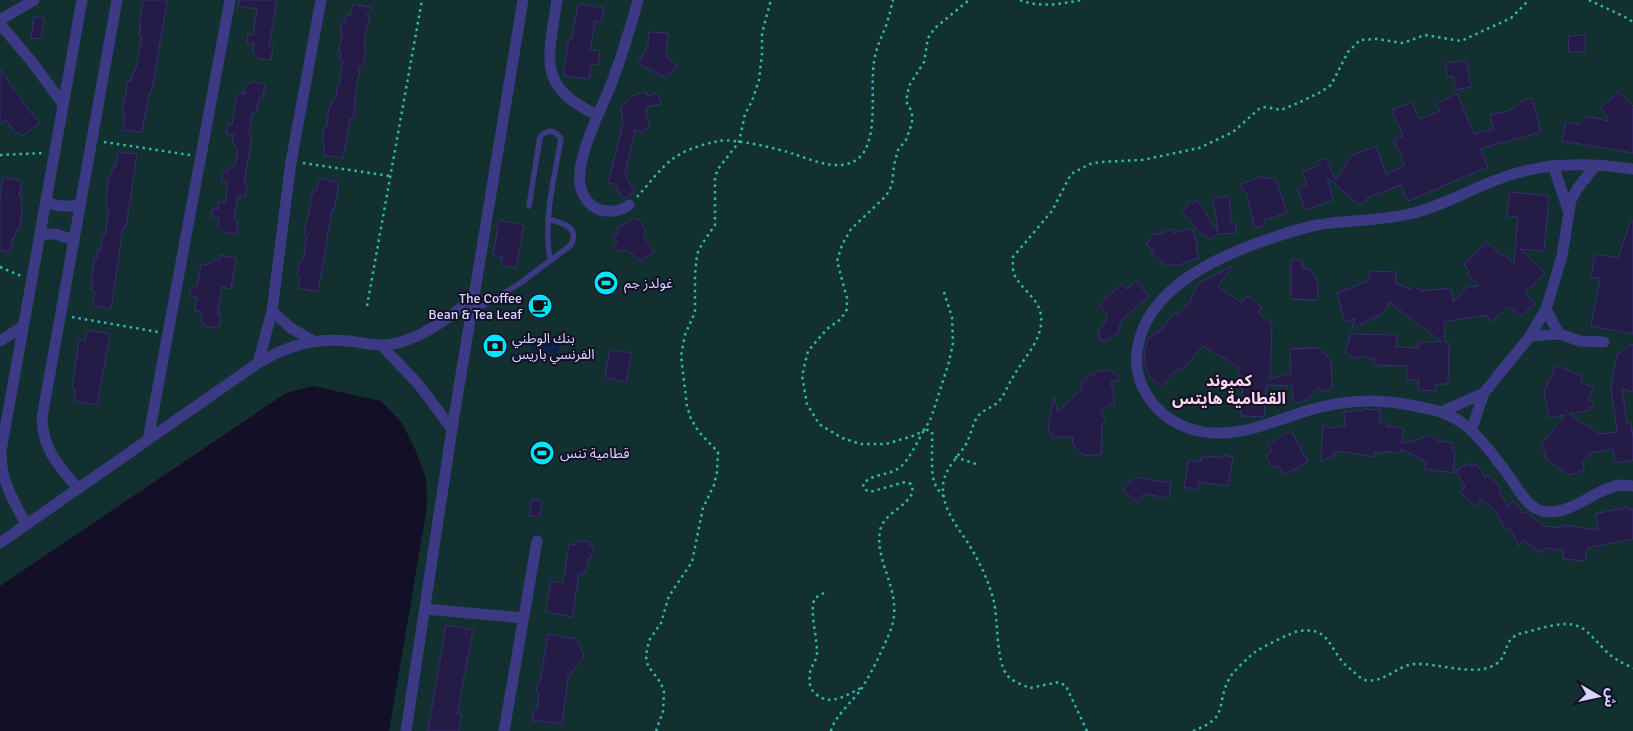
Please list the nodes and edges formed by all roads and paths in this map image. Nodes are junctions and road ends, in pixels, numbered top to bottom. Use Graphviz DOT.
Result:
graph roads {
  1 [pos="34,0"];
  2 [pos="82,0"];
  3 [pos="117,0"];
  4 [pos="230,0"];
  5 [pos="321,0"];
  6 [pos="422,0"];
  7 [pos="523,0"];
  8 [pos="558,0"];
  9 [pos="638,0"];
  10 [pos="771,0"];
  11 [pos="893,0"];
  12 [pos="969,0"];
  13 [pos="1020,0"];
  14 [pos="1081,0"];
  15 [pos="1528,0"];
  16 [pos="1589,0"];
  17 [pos="0,22"];
  18 [pos="1633,22"];
  19 [pos="63,104"];
  20 [pos="598,115"];
  21 [pos="92,141"];
  22 [pos="739,142"];
  23 [pos="55,152"];
  24 [pos="0,155"];
  25 [pos="200,156"];
  26 [pos="292,162"];
  27 [pos="1553,165"];
  28 [pos="1596,166"];
  29 [pos="1633,169"];
  30 [pos="390,176"];
  31 [pos="46,202"];
  32 [pos="80,206"];
  33 [pos="529,206"];
  34 [pos="629,206"];
  35 [pos="1569,212"];
  36 [pos="548,218"];
  37 [pos="40,234"];
  38 [pos="74,240"];
  39 [pos="550,260"];
  40 [pos="0,267"];
  41 [pos="32,280"];
  42 [pos="944,292"];
  43 [pos="474,297"];
  44 [pos="367,306"];
  45 [pos="1546,309"];
  46 [pos="272,311"];
  47 [pos="471,314"];
  48 [pos="61,316"];
  49 [pos="23,326"];
  50 [pos="166,334"];
  51 [pos="1559,334"];
  52 [pos="1530,336"];
  53 [pos="0,341"];
  54 [pos="313,341"];
  55 [pos="1604,342"];
  56 [pos="381,345"];
  57 [pos="258,363"];
  58 [pos="1484,393"];
  59 [pos="1441,412"];
  60 [pos="452,429"];
  61 [pos="925,429"];
  62 [pos="1471,431"];
  63 [pos="148,440"];
  64 [pos="955,457"];
  65 [pos="976,464"];
  66 [pos="2,476"];
  67 [pos="1633,486"];
  68 [pos="78,489"];
  69 [pos="946,499"];
  70 [pos="26,524"];
  71 [pos="537,540"];
  72 [pos="0,543"];
  73 [pos="824,593"];
  74 [pos="425,609"];
  75 [pos="523,618"];
  76 [pos="1633,668"];
  77 [pos="862,688"];
  78 [pos="406,731"];
  79 [pos="504,731"];
  80 [pos="656,731"];
  81 [pos="831,731"];
  82 [pos="1087,731"];
  83 [pos="1193,731"];
  1 -- 17 [label="street"];
  2 -- 19 [label="street"];
  3 -- 21 [label="street"];
  4 -- 25 [label="street"];
  5 -- 26 [label="street"];
  6 -- 30 [label="path"];
  7 -- 43 [label="street"];
  8 -- 20 [label="street"];
  9 -- 20 [label="street"];
  10 -- 22 [label="path"];
  11 -- 22 [label="path"];
  12 -- 61 [label="path"];
  13 -- 14 [label="path"];
  15 -- 64 [label="path"];
  16 -- 18 [label="path"];
  17 -- 19 [label="street"];
  19 -- 23 [label="street"];
  20 -- 34 [label="street"];
  21 -- 25 [label="path"];
  21 -- 32 [label="street"];
  22 -- 34 [label="path"];
  22 -- 80 [label="path"];
  23 -- 24 [label="path"];
  23 -- 31 [label="street"];
  25 -- 50 [label="street"];
  26 -- 30 [label="path"];
  26 -- 46 [label="street"];
  27 -- 28 [label="street"];
  27 -- 35 [label="street"];
  27 -- 59 [label="street"];
  28 -- 29 [label="street"];
  28 -- 35 [label="street"];
  30 -- 44 [label="path"];
  31 -- 32 [label="street"];
  31 -- 37 [label="street"];
  32 -- 38 [label="street"];
  33 -- 36 [label="lane"];
  35 -- 45 [label="street"];
  36 -- 39 [label="lane"];
  36 -- 39 [label="lane"];
  37 -- 38 [label="street"];
  37 -- 41 [label="street"];
  38 -- 48 [label="street"];
  39 -- 47 [label="lane"];
  40 -- 41 [label="path"];
  41 -- 49 [label="street"];
  42 -- 61 [label="path"];
  43 -- 47 [label="street"];
  43 -- 56 [label="street"];
  45 -- 51 [label="street"];
  45 -- 52 [label="street"];
  46 -- 54 [label="street"];
  46 -- 57 [label="street"];
  47 -- 60 [label="street"];
  48 -- 50 [label="path"];
  48 -- 68 [label="street"];
  49 -- 53 [label="street"];
  49 -- 66 [label="street"];
  50 -- 63 [label="street"];
  51 -- 52 [label="street"];
  51 -- 55 [label="street"];
  52 -- 58 [label="street"];
  54 -- 56 [label="street"];
  54 -- 57 [label="street"];
  56 -- 60 [label="street"];
  57 -- 63 [label="street"];
  58 -- 59 [label="street"];
  58 -- 62 [label="street"];
  59 -- 62 [label="street"];
  60 -- 74 [label="street"];
  61 -- 69 [label="path"];
  61 -- 77 [label="path"];
  62 -- 67 [label="street"];
  63 -- 68 [label="street"];
  64 -- 65 [label="path"];
  64 -- 69 [label="path"];
  66 -- 70 [label="street"];
  68 -- 70 [label="street"];
  69 -- 82 [label="path"];
  70 -- 72 [label="street"];
  71 -- 75 [label="street"];
  73 -- 77 [label="path"];
  74 -- 75 [label="street"];
  74 -- 78 [label="street"];
  75 -- 79 [label="street"];
  76 -- 83 [label="path"];
  77 -- 81 [label="path"];
}
